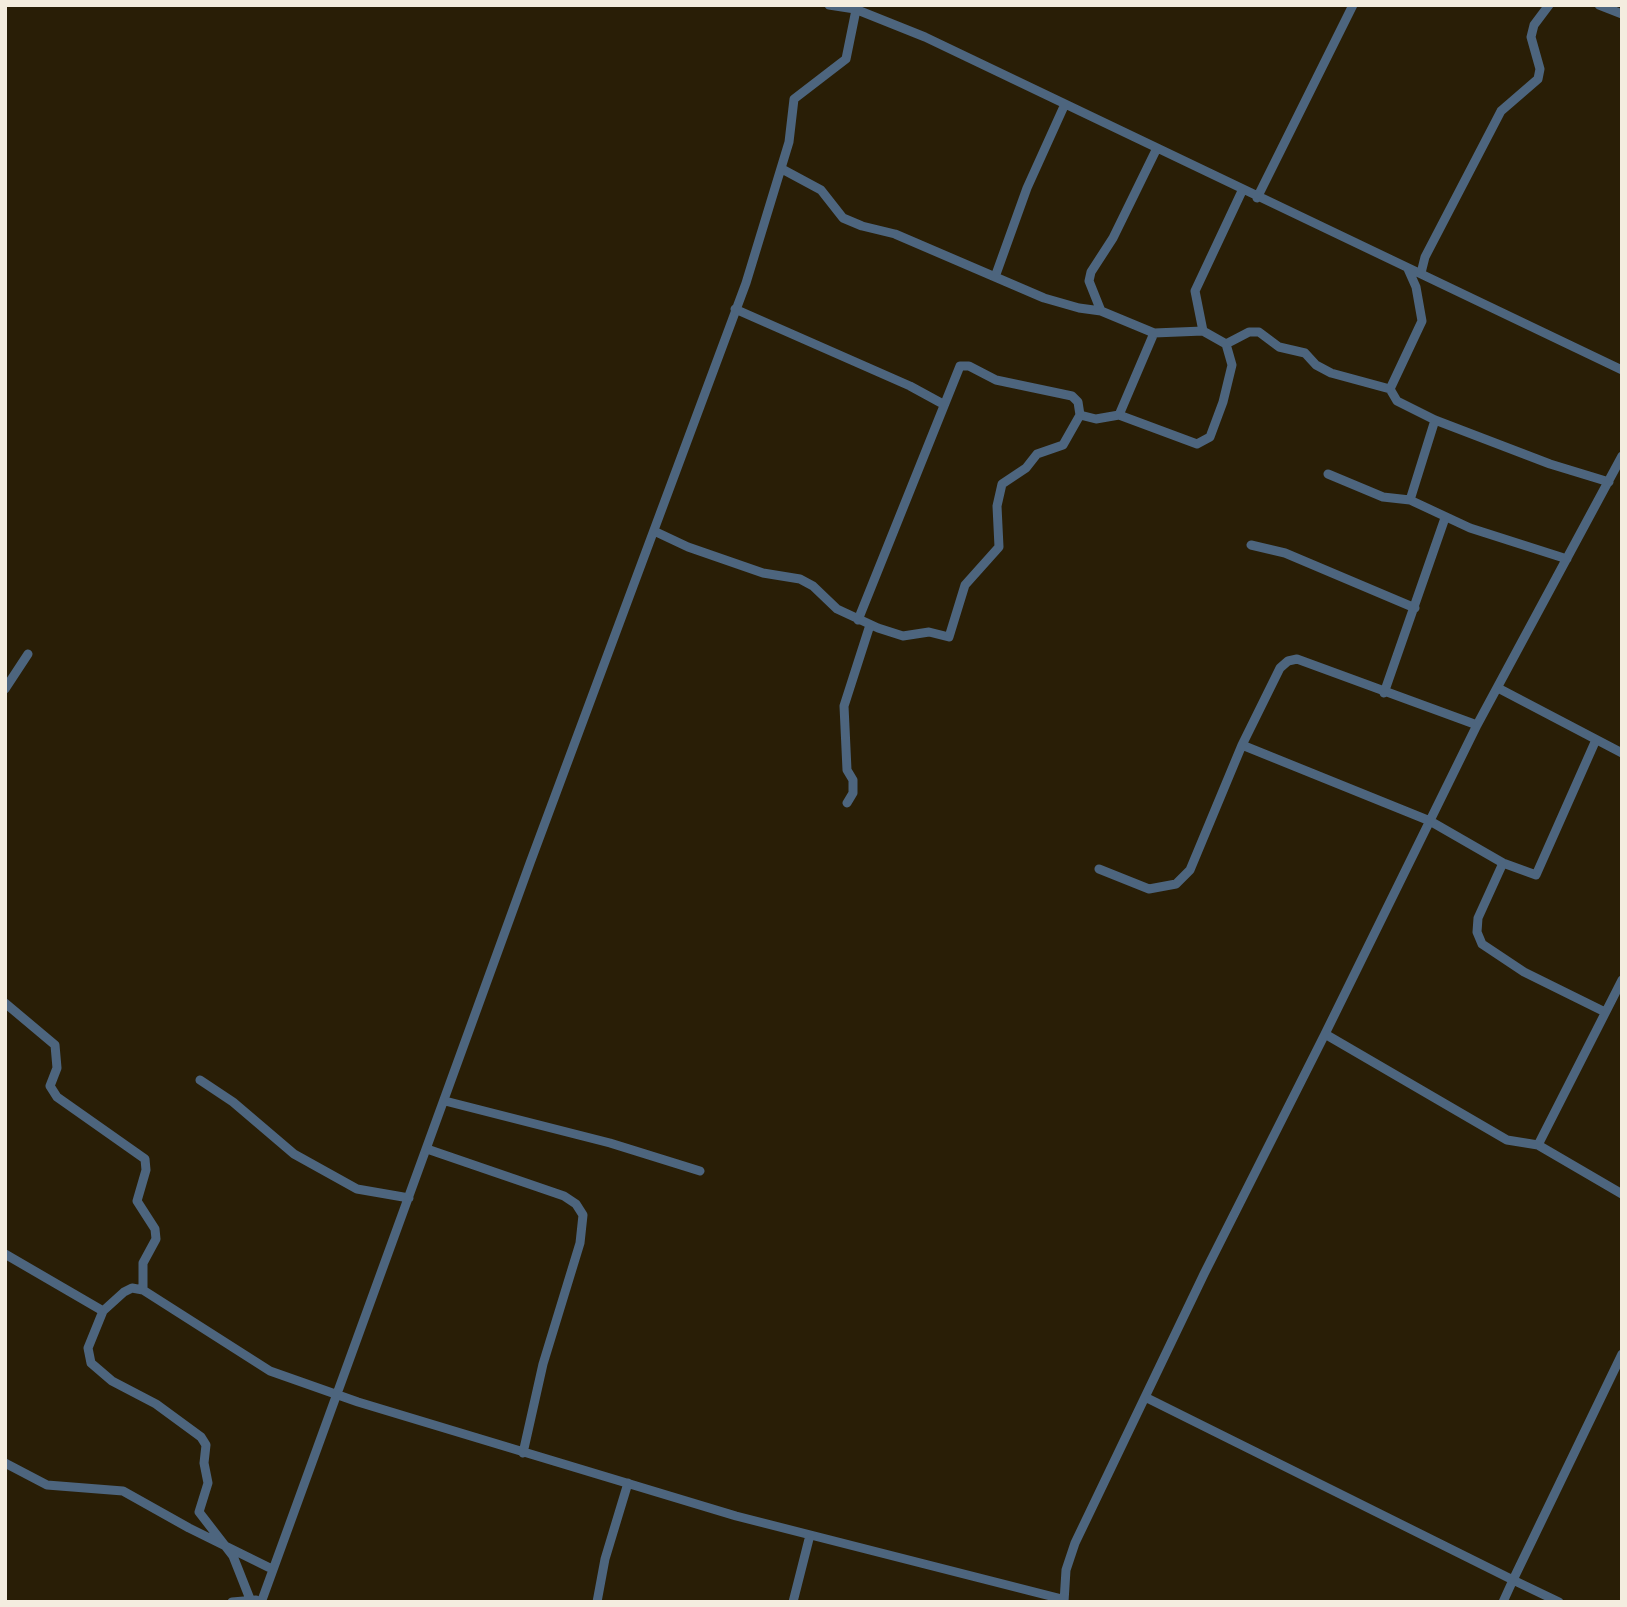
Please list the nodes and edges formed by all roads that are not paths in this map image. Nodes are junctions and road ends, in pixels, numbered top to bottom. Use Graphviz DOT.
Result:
graph roads {
  1 [pos="829,5"];
  2 [pos="1353,5"];
  3 [pos="1549,5"];
  4 [pos="1599,5"];
  5 [pos="856,7"];
  6 [pos="1622,14"];
  7 [pos="1065,104"];
  8 [pos="1157,148"];
  9 [pos="782,169"];
  10 [pos="1242,191"];
  11 [pos="1257,198"];
  12 [pos="1408,269"];
  13 [pos="1421,273"];
  14 [pos="995,277"];
  15 [pos="735,309"];
  16 [pos="1101,311"];
  17 [pos="1203,331"];
  18 [pos="1154,333"];
  19 [pos="1226,344"];
  20 [pos="1622,370"];
  21 [pos="1390,389"];
  22 [pos="943,404"];
  23 [pos="1080,415"];
  24 [pos="1119,415"];
  25 [pos="1435,420"];
  26 [pos="1622,456"];
  27 [pos="1328,474"];
  28 [pos="1609,482"];
  29 [pos="1410,500"];
  30 [pos="1445,518"];
  31 [pos="654,531"];
  32 [pos="1251,545"];
  33 [pos="1567,559"];
  34 [pos="1415,608"];
  35 [pos="858,620"];
  36 [pos="870,625"];
  37 [pos="28,654"];
  38 [pos="1498,688"];
  39 [pos="5,689"];
  40 [pos="1384,693"];
  41 [pos="1477,725"];
  42 [pos="1595,742"];
  43 [pos="1242,744"];
  44 [pos="1622,753"];
  45 [pos="847,803"];
  46 [pos="1430,821"];
  47 [pos="1503,863"];
  48 [pos="1099,869"];
  49 [pos="1622,980"];
  50 [pos="5,1003"];
  51 [pos="1605,1012"];
  52 [pos="1325,1034"];
  53 [pos="200,1080"];
  54 [pos="445,1101"];
  55 [pos="1538,1145"];
  56 [pos="427,1149"];
  57 [pos="701,1171"];
  58 [pos="1622,1194"];
  59 [pos="409,1198"];
  60 [pos="5,1254"];
  61 [pos="143,1290"];
  62 [pos="103,1311"];
  63 [pos="1622,1354"];
  64 [pos="336,1394"];
  65 [pos="1145,1397"];
  66 [pos="523,1453"];
  67 [pos="5,1463"];
  68 [pos="628,1483"];
  69 [pos="810,1535"];
  70 [pos="221,1542"];
  71 [pos="272,1569"];
  72 [pos="1513,1580"];
  73 [pos="250,1599"];
  74 [pos="262,1601"];
  75 [pos="1060,1601"];
  76 [pos="232,1602"];
  77 [pos="597,1602"];
  78 [pos="793,1602"];
  79 [pos="1503,1602"];
  80 [pos="1559,1602"];
  1 -- 5 [label="street"];
  2 -- 11 [label="street"];
  3 -- 13 [label="street"];
  4 -- 6 [label="street"];
  5 -- 7 [label="street"];
  5 -- 9 [label="street"];
  7 -- 8 [label="street"];
  7 -- 14 [label="street"];
  8 -- 10 [label="street"];
  8 -- 16 [label="street"];
  9 -- 14 [label="street"];
  9 -- 15 [label="street"];
  10 -- 11 [label="street"];
  10 -- 17 [label="street"];
  11 -- 12 [label="street"];
  12 -- 13 [label="street"];
  12 -- 21 [label="street"];
  13 -- 20 [label="street"];
  14 -- 16 [label="street"];
  15 -- 22 [label="street"];
  15 -- 31 [label="street"];
  16 -- 18 [label="street"];
  17 -- 18 [label="street"];
  17 -- 19 [label="street"];
  18 -- 24 [label="street"];
  19 -- 21 [label="street"];
  19 -- 24 [label="street"];
  21 -- 25 [label="street"];
  22 -- 23 [label="street"];
  22 -- 35 [label="street"];
  23 -- 24 [label="street"];
  23 -- 36 [label="street"];
  25 -- 28 [label="street"];
  25 -- 29 [label="street"];
  26 -- 28 [label="street"];
  27 -- 29 [label="street"];
  28 -- 33 [label="street"];
  29 -- 30 [label="street"];
  30 -- 33 [label="street"];
  30 -- 34 [label="street"];
  31 -- 35 [label="street"];
  31 -- 54 [label="street"];
  32 -- 34 [label="street"];
  33 -- 38 [label="street"];
  34 -- 40 [label="street"];
  35 -- 36 [label="street"];
  36 -- 45 [label="street"];
  37 -- 39 [label="street"];
  38 -- 41 [label="street"];
  38 -- 42 [label="street"];
  40 -- 41 [label="street"];
  40 -- 43 [label="street"];
  41 -- 46 [label="street"];
  42 -- 44 [label="street"];
  42 -- 47 [label="street"];
  43 -- 46 [label="street"];
  43 -- 48 [label="street"];
  46 -- 47 [label="street"];
  46 -- 52 [label="street"];
  47 -- 51 [label="street"];
  49 -- 51 [label="street"];
  50 -- 61 [label="street"];
  51 -- 55 [label="street"];
  52 -- 55 [label="street"];
  52 -- 65 [label="street"];
  53 -- 59 [label="street"];
  54 -- 56 [label="street"];
  54 -- 57 [label="street"];
  55 -- 58 [label="street"];
  56 -- 59 [label="street"];
  56 -- 66 [label="street"];
  59 -- 64 [label="street"];
  60 -- 62 [label="street"];
  61 -- 62 [label="street"];
  61 -- 64 [label="street"];
  62 -- 70 [label="street"];
  63 -- 72 [label="street"];
  64 -- 66 [label="street"];
  64 -- 71 [label="street"];
  65 -- 72 [label="street"];
  65 -- 75 [label="street"];
  66 -- 68 [label="street"];
  67 -- 70 [label="street"];
  68 -- 69 [label="street"];
  68 -- 77 [label="street"];
  69 -- 75 [label="street"];
  69 -- 78 [label="street"];
  70 -- 71 [label="street"];
  70 -- 73 [label="street"];
  71 -- 74 [label="street"];
  72 -- 79 [label="street"];
  72 -- 80 [label="street"];
  73 -- 74 [label="street"];
  73 -- 76 [label="street"];
}
